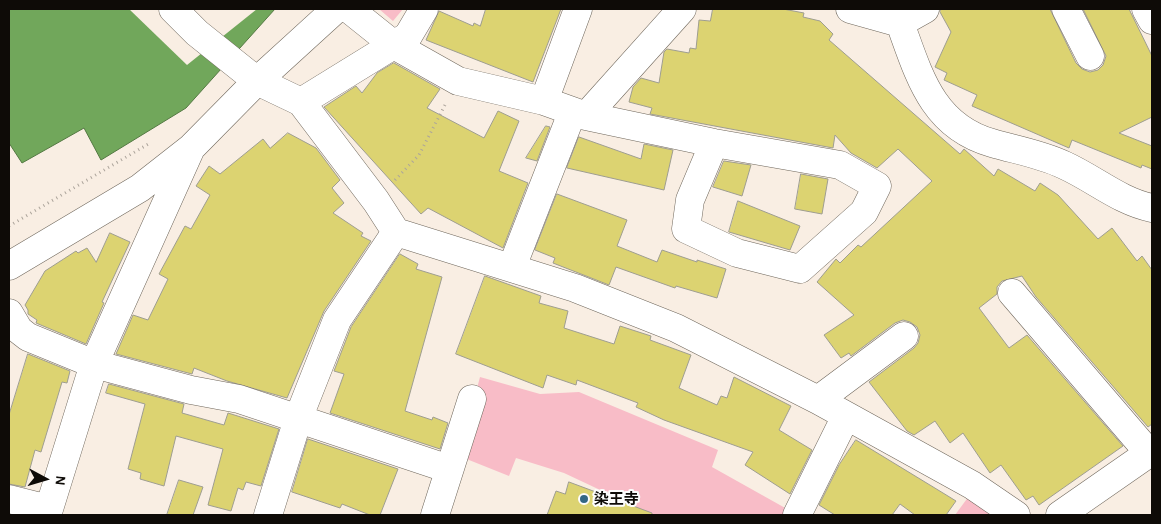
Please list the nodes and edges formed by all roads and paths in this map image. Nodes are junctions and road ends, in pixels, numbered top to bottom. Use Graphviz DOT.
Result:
graph roads {
  1 [pos="173,9"];
  2 [pos="336,9"];
  3 [pos="349,9"];
  4 [pos="424,9"];
  5 [pos="578,9"];
  6 [pos="682,9"];
  7 [pos="850,9"];
  8 [pos="925,9"];
  9 [pos="1066,9"];
  10 [pos="1146,9"];
  11 [pos="1152,20"];
  12 [pos="900,23"];
  13 [pos="394,44"];
  14 [pos="1090,56"];
  15 [pos="257,81"];
  16 [pos="458,81"];
  17 [pos="544,101"];
  18 [pos="301,102"];
  19 [pos="579,114"];
  20 [pos="153,141"];
  21 [pos="714,143"];
  22 [pos="191,148"];
  23 [pos="376,201"];
  24 [pos="1152,208"];
  25 [pos="9,226"];
  26 [pos="396,232"];
  27 [pos="9,266"];
  28 [pos="512,267"];
  29 [pos="1012,293"];
  30 [pos="12,326"];
  31 [pos="904,336"];
  32 [pos="94,364"];
  33 [pos="472,399"];
  34 [pos="818,400"];
  35 [pos="846,416"];
  36 [pos="298,419"];
  37 [pos="1151,452"];
  38 [pos="449,469"];
  39 [pos="32,508"];
  40 [pos="268,515"];
  41 [pos="435,515"];
  42 [pos="797,515"];
  43 [pos="1016,515"];
  44 [pos="1060,515"];
  1 -- 15 [label="street"];
  2 -- 15 [label="street"];
  3 -- 13 [label="street"];
  4 -- 13 [label="street"];
  5 -- 17 [label="street"];
  6 -- 19 [label="street"];
  7 -- 12 [label="street"];
  8 -- 12 [label="street"];
  9 -- 14 [label="street"];
  10 -- 11 [label="street"];
  12 -- 24 [label="street"];
  13 -- 16 [label="street"];
  13 -- 18 [label="street"];
  15 -- 18 [label="street"];
  15 -- 22 [label="street"];
  16 -- 17 [label="street"];
  16 -- 23 [label="path"];
  17 -- 19 [label="street"];
  18 -- 23 [label="street"];
  19 -- 21 [label="street"];
  19 -- 28 [label="street"];
  20 -- 25 [label="path"];
  21 -- 21 [label="street"];
  22 -- 27 [label="street"];
  22 -- 32 [label="street"];
  23 -- 26 [label="street"];
  26 -- 28 [label="street"];
  26 -- 36 [label="street"];
  28 -- 34 [label="street"];
  29 -- 37 [label="street"];
  30 -- 32 [label="street"];
  31 -- 34 [label="street"];
  32 -- 36 [label="street"];
  32 -- 39 [label="street"];
  33 -- 38 [label="street"];
  34 -- 35 [label="street"];
  35 -- 42 [label="street"];
  35 -- 43 [label="street"];
  36 -- 38 [label="street"];
  36 -- 40 [label="street"];
  37 -- 44 [label="street"];
  38 -- 41 [label="street"];
}
